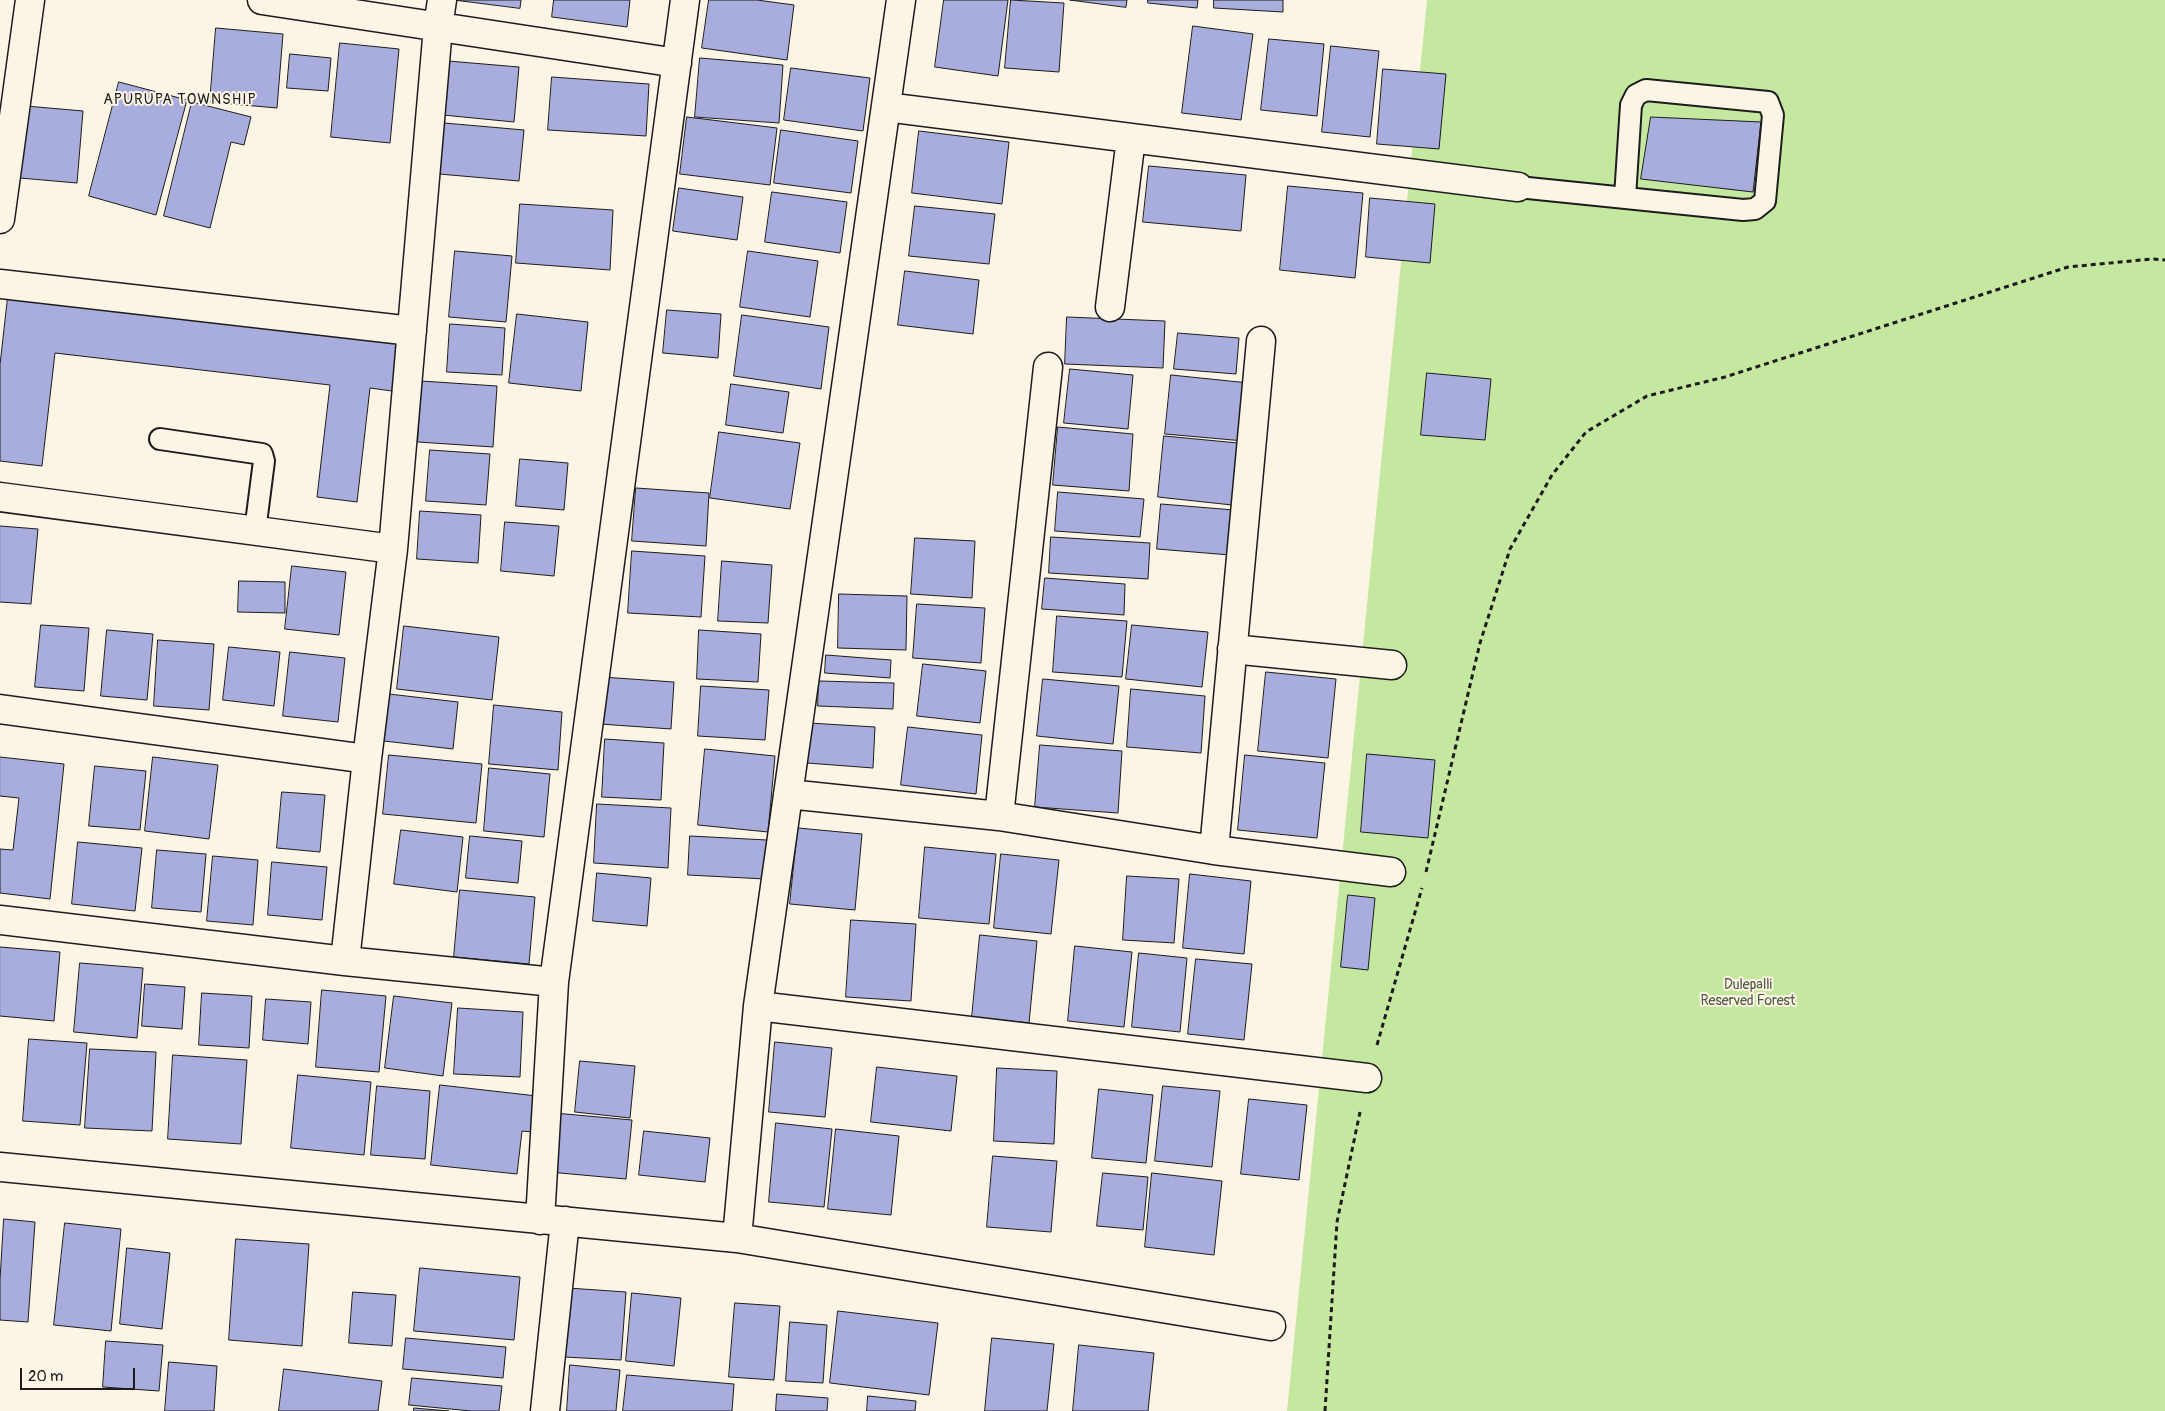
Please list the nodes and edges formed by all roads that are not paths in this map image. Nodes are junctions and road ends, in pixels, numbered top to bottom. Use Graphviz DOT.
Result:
graph roads {
  1 [pos="30,0"];
  2 [pos="262,0"];
  3 [pos="442,0"];
  4 [pos="685,0"];
  5 [pos="901,0"];
  6 [pos="438,27"];
  7 [pos="677,63"];
  8 [pos="886,107"];
  9 [pos="1131,138"];
  10 [pos="1518,186"];
  11 [pos="1626,197"];
  12 [pos="0,219"];
  13 [pos="0,284"];
  14 [pos="1110,307"];
  15 [pos="412,331"];
  16 [pos="1261,341"];
  17 [pos="1048,367"];
  18 [pos="160,439"];
  19 [pos="0,497"];
  20 [pos="255,531"];
  21 [pos="393,549"];
  22 [pos="1232,649"];
  23 [pos="1392,665"];
  24 [pos="0,709"];
  25 [pos="367,759"];
  26 [pos="788,794"];
  27 [pos="999,816"];
  28 [pos="1214,850"];
  29 [pos="1391,872"];
  30 [pos="0,920"];
  31 [pos="345,962"];
  32 [pos="554,982"];
  33 [pos="758,1006"];
  34 [pos="1367,1078"];
  35 [pos="0,1167"];
  36 [pos="552,1220"];
  37 [pos="737,1238"];
  38 [pos="1271,1326"];
  39 [pos="545,1411"];
  1 -- 12 [label="street"];
  2 -- 6 [label="street"];
  3 -- 6 [label="street"];
  4 -- 7 [label="street"];
  5 -- 8 [label="street"];
  6 -- 7 [label="street"];
  6 -- 15 [label="street"];
  7 -- 32 [label="street"];
  8 -- 9 [label="street"];
  8 -- 26 [label="street"];
  9 -- 10 [label="street"];
  9 -- 14 [label="street"];
  10 -- 11 [label="lane"];
  11 -- 11 [label="lane"];
  13 -- 15 [label="street"];
  15 -- 21 [label="street"];
  16 -- 22 [label="street"];
  17 -- 27 [label="street"];
  18 -- 20 [label="lane"];
  19 -- 20 [label="street"];
  20 -- 21 [label="street"];
  21 -- 25 [label="street"];
  22 -- 23 [label="street"];
  22 -- 28 [label="street"];
  24 -- 25 [label="street"];
  25 -- 31 [label="street"];
  26 -- 27 [label="street"];
  26 -- 33 [label="street"];
  27 -- 28 [label="street"];
  28 -- 29 [label="street"];
  30 -- 31 [label="street"];
  31 -- 32 [label="street"];
  32 -- 36 [label="street"];
  33 -- 34 [label="street"];
  33 -- 37 [label="street"];
  35 -- 36 [label="street"];
  36 -- 37 [label="street"];
  36 -- 39 [label="street"];
  37 -- 38 [label="street"];
}
